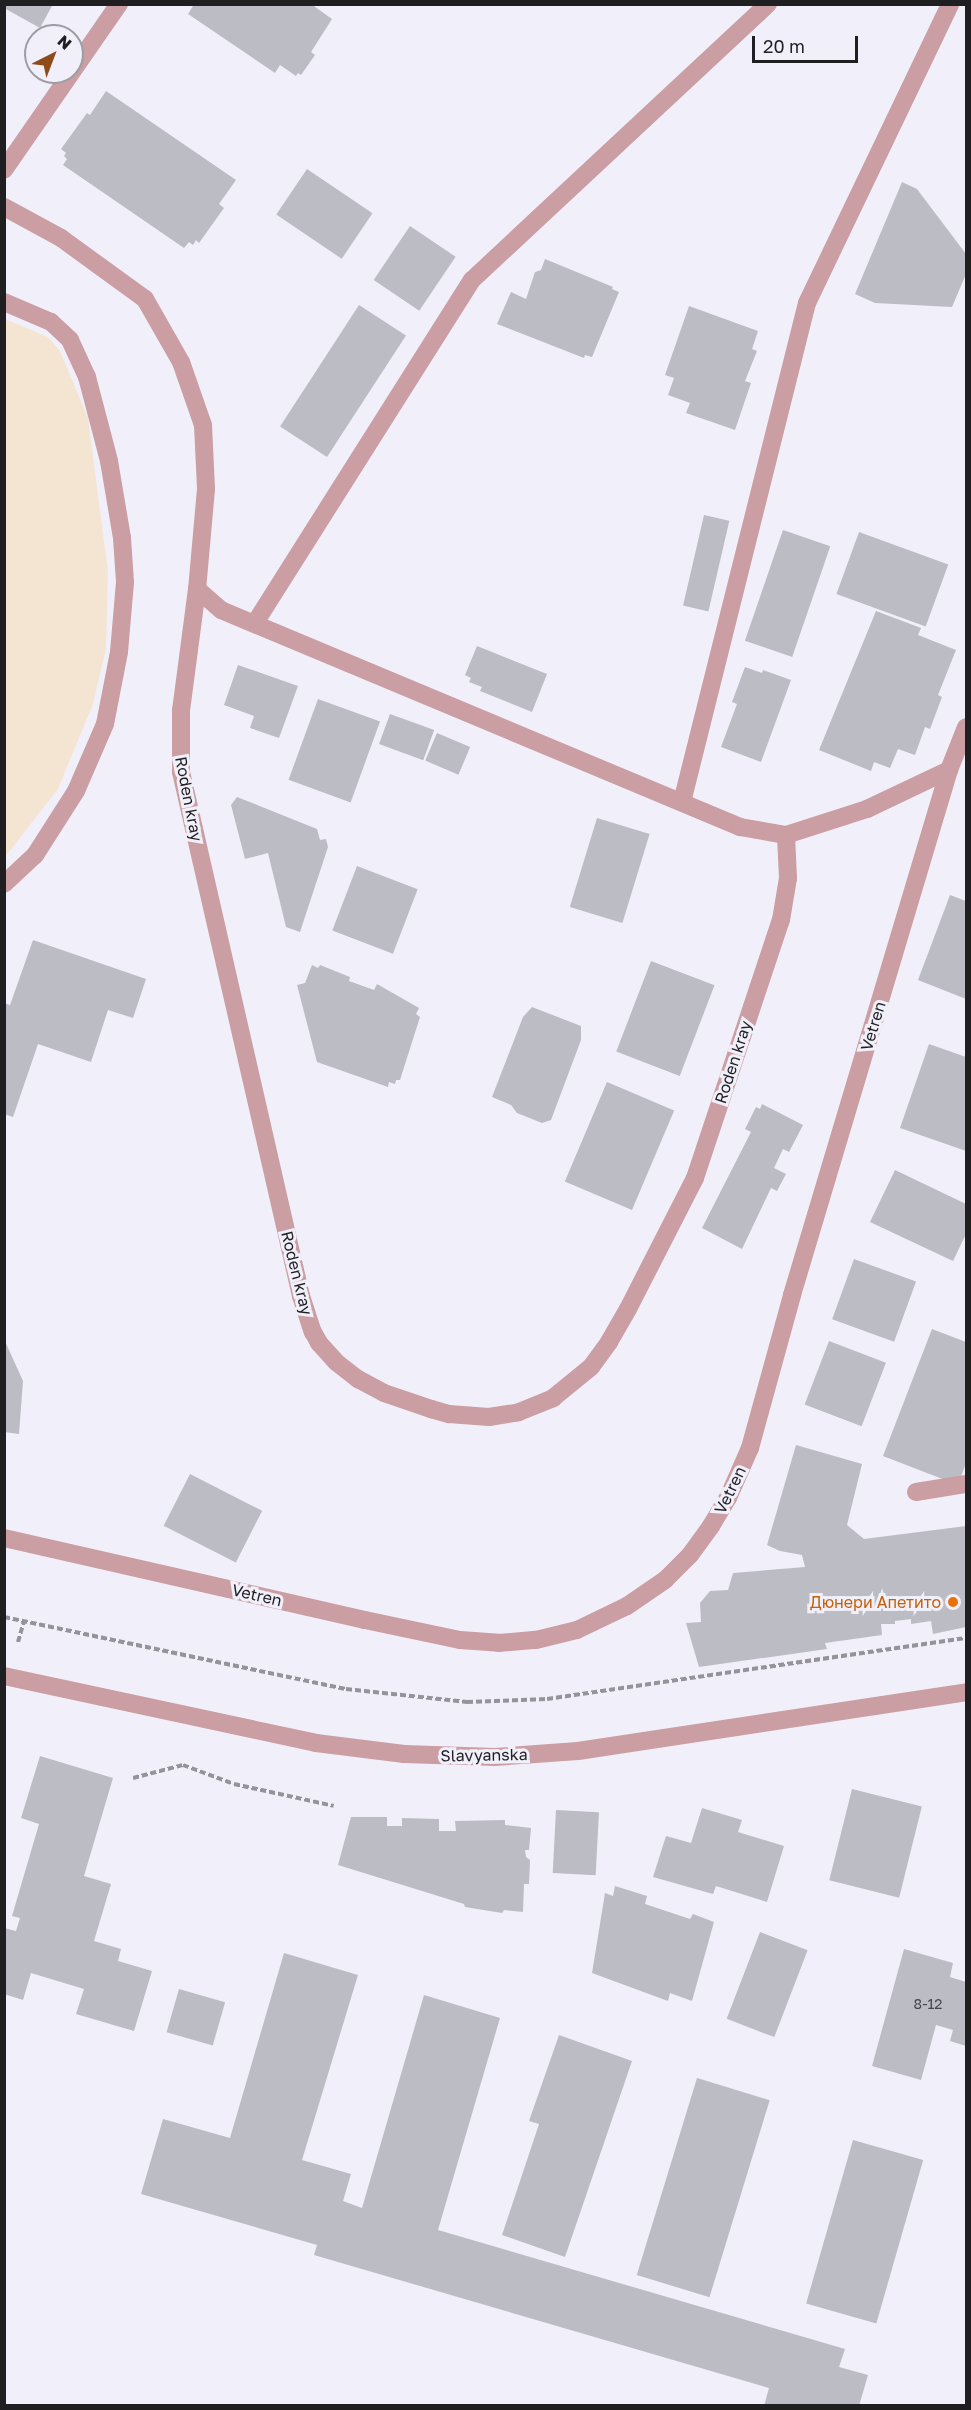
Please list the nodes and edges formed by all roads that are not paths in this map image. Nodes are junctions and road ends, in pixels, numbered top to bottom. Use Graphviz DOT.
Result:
graph roads {
  1 [pos="119,4"];
  2 [pos="768,4"];
  3 [pos="950,4"];
  4 [pos="4,170"];
  5 [pos="4,207"];
  6 [pos="4,302"];
  7 [pos="197,589"];
  8 [pos="255,623"];
  9 [pos="966,727"];
  10 [pos="949,770"];
  11 [pos="682,802"];
  12 [pos="786,835"];
  13 [pos="4,884"];
  14 [pos="966,1484"];
  15 [pos="916,1492"];
  16 [pos="4,1538"];
  17 [pos="4,1676"];
  18 [pos="966,1692"];
  1 -- 4 [label="street"];
  2 -- 8 [label="street"];
  3 -- 11 [label="street"];
  5 -- 7 [label="street, Roden kray"];
  6 -- 13 [label="street"];
  7 -- 8 [label="street"];
  7 -- 12 [label="street, Roden kray"];
  8 -- 11 [label="street"];
  9 -- 10 [label="street, Vetren"];
  10 -- 12 [label="street"];
  10 -- 16 [label="street, Vetren"];
  11 -- 12 [label="street"];
  14 -- 15 [label="street"];
  17 -- 18 [label="street, Slavyanska"];
}
